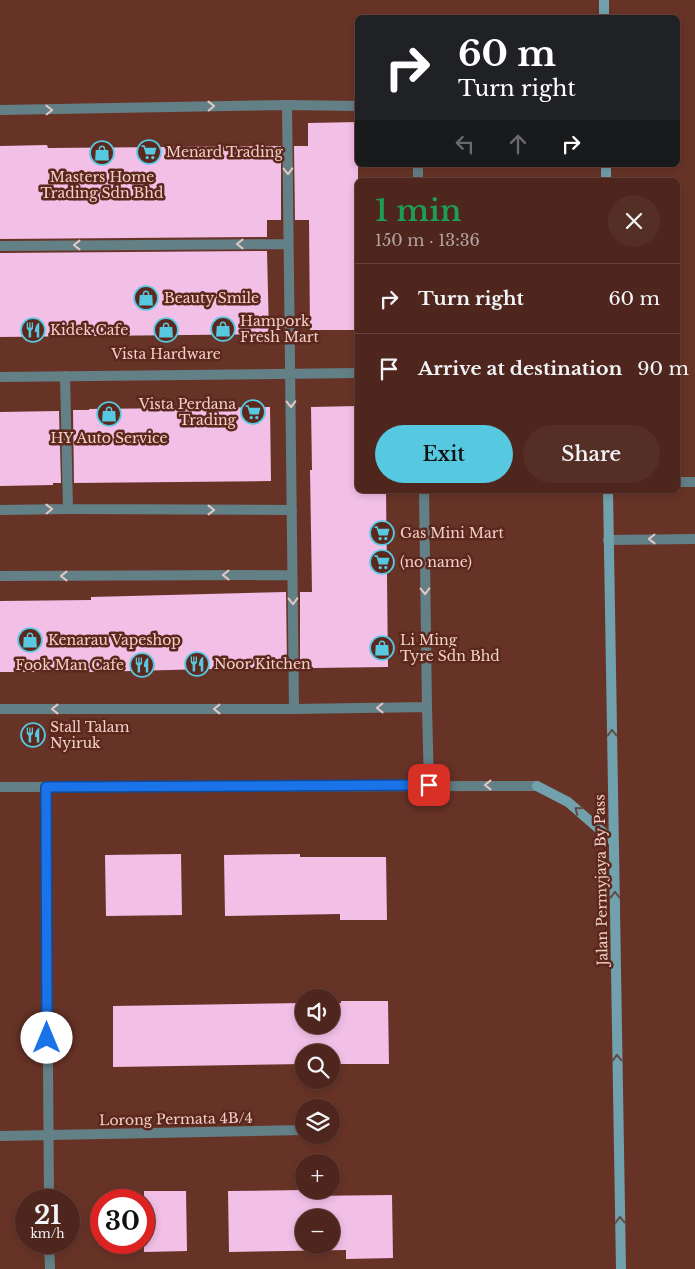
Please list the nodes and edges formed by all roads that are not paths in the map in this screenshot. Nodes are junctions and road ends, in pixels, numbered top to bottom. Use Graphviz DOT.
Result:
graph roads {
  1 [pos="604,0"];
  2 [pos="604,15"];
  3 [pos="287,105"];
  4 [pos="355,106"];
  5 [pos="0,110"];
  6 [pos="288,244"];
  7 [pos="0,246"];
  8 [pos="355,373"];
  9 [pos="290,374"];
  10 [pos="66,376"];
  11 [pos="0,377"];
  12 [pos="680,482"];
  13 [pos="695,482"];
  14 [pos="424,493"];
  15 [pos="608,493"];
  16 [pos="68,509"];
  17 [pos="0,510"];
  18 [pos="292,510"];
  19 [pos="695,539"];
  20 [pos="608,540"];
  21 [pos="292,575"];
  22 [pos="0,576"];
  23 [pos="427,707"];
  24 [pos="294,709"];
  25 [pos="0,710"];
  26 [pos="429,785"];
  27 [pos="537,786"];
  28 [pos="0,787"];
  29 [pos="46,787"];
  30 [pos="614,842"];
  31 [pos="295,1130"];
  32 [pos="48,1135"];
  33 [pos="0,1136"];
  34 [pos="49,1189"];
  35 [pos="49,1254"];
  36 [pos="50,1269"];
  37 [pos="621,1269"];
  1 -- 2 [label="main road"];
  3 -- 4 [label="street"];
  5 -- 3 [label="street, one-way"];
  3 -- 6 [label="street, one-way"];
  6 -- 7 [label="street, one-way"];
  6 -- 9 [label="street"];
  8 -- 9 [label="street"];
  9 -- 10 [label="street"];
  9 -- 18 [label="street, one-way"];
  10 -- 11 [label="street"];
  10 -- 16 [label="street"];
  12 -- 13 [label="street"];
  14 -- 23 [label="street, one-way"];
  15 -- 20 [label="main road, Jalan Permyjaya By Pass"];
  17 -- 16 [label="street, one-way"];
  16 -- 18 [label="street, one-way"];
  18 -- 21 [label="street"];
  19 -- 20 [label="street, one-way"];
  30 -- 20 [label="main road, Jalan Permyjaya By Pass, one-way"];
  21 -- 22 [label="street, one-way"];
  21 -- 24 [label="street, one-way"];
  23 -- 24 [label="street, one-way"];
  23 -- 26 [label="street"];
  24 -- 25 [label="street, one-way"];
  27 -- 26 [label="street, one-way"];
  26 -- 29 [label="street"];
  30 -- 27 [label="main road, one-way"];
  28 -- 29 [label="street"];
  29 -- 32 [label="street"];
  37 -- 30 [label="main road, Jalan Permyjaya By Pass, one-way"];
  31 -- 32 [label="street, Lorong Permata 4B/4"];
  32 -- 33 [label="street, Lorong Permata 4B/4"];
  32 -- 34 [label="street"];
  35 -- 36 [label="street"];
}
